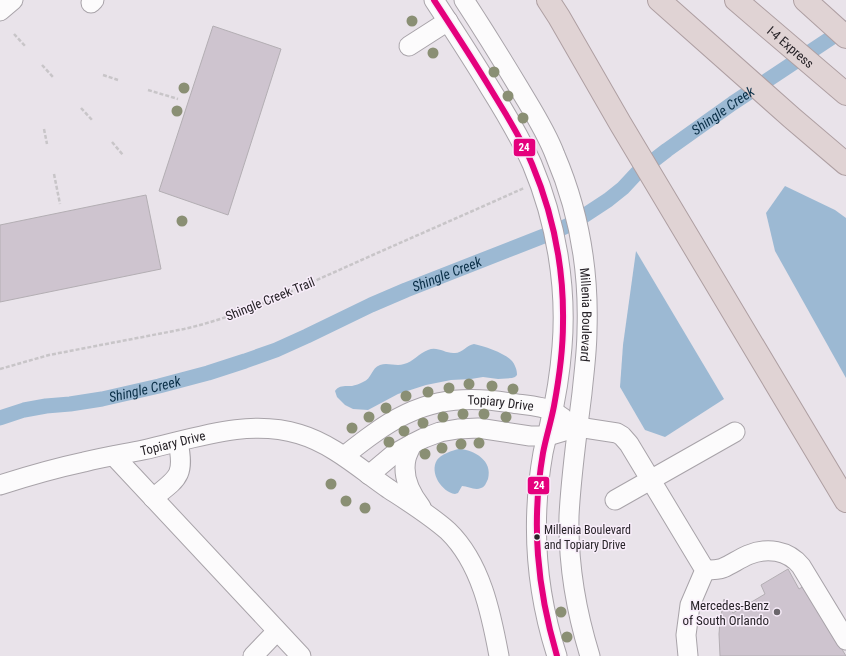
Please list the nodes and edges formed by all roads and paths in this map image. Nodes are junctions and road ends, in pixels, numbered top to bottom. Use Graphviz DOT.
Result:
graph roads {
  1 [pos="13,0"];
  2 [pos="434,0"];
  3 [pos="464,0"];
  4 [pos="548,0"];
  5 [pos="659,0"];
  6 [pos="805,0"];
  7 [pos="742,6"];
  8 [pos="0,11"];
  9 [pos="448,21"];
  10 [pos="14,34"];
  11 [pos="846,37"];
  12 [pos="409,46"];
  13 [pos="26,47"];
  14 [pos="42,65"];
  15 [pos="103,75"];
  16 [pos="53,77"];
  17 [pos="118,80"];
  18 [pos="148,90"];
  19 [pos="846,94"];
  20 [pos="178,99"];
  21 [pos="81,108"];
  22 [pos="93,121"];
  23 [pos="44,128"];
  24 [pos="112,142"];
  25 [pos="48,144"];
  26 [pos="123,154"];
  27 [pos="846,164"];
  28 [pos="54,174"];
  29 [pos="526,188"];
  30 [pos="60,204"];
  31 [pos="0,369"];
  32 [pos="553,411"];
  33 [pos="578,427"];
  34 [pos="735,432"];
  35 [pos="548,436"];
  36 [pos="178,442"];
  37 [pos="412,444"];
  38 [pos="114,456"];
  39 [pos="344,456"];
  40 [pos="369,475"];
  41 [pos="651,480"];
  42 [pos="0,485"];
  43 [pos="153,498"];
  44 [pos="615,500"];
  45 [pos="846,501"];
  46 [pos="429,516"];
  47 [pos="705,570"];
  48 [pos="278,631"];
  49 [pos="846,640"];
  50 [pos="253,656"];
  51 [pos="301,656"];
  52 [pos="499,656"];
  53 [pos="557,656"];
  54 [pos="590,656"];
  55 [pos="688,656"];
  1 -- 8 [label="street"];
  2 -- 9 [label="street, Millenia Boulevard"];
  3 -- 33 [label="street, Millenia Boulevard"];
  4 -- 45 [label="highway"];
  5 -- 27 [label="highway"];
  6 -- 11 [label="highway"];
  7 -- 19 [label="highway, I-4 Express"];
  9 -- 12 [label="street"];
  9 -- 32 [label="street, Millenia Boulevard"];
  10 -- 13 [label="path"];
  14 -- 16 [label="path"];
  15 -- 17 [label="path"];
  18 -- 20 [label="path"];
  21 -- 22 [label="path"];
  23 -- 25 [label="path"];
  24 -- 26 [label="path"];
  28 -- 30 [label="path"];
  29 -- 31 [label="path, Shingle Creek Trail"];
  32 -- 33 [label="street, Topiary Drive"];
  32 -- 35 [label="street, Millenia Boulevard"];
  32 -- 39 [label="street, Topiary Drive"];
  33 -- 35 [label="street, Topiary Drive"];
  33 -- 41 [label="street"];
  33 -- 54 [label="street, Millenia Boulevard"];
  34 -- 41 [label="street"];
  35 -- 37 [label="street, Topiary Drive"];
  35 -- 53 [label="street, Millenia Boulevard"];
  36 -- 38 [label="street, Topiary Drive"];
  36 -- 39 [label="street, Topiary Drive"];
  36 -- 43 [label="street"];
  37 -- 40 [label="street, Topiary Drive"];
  37 -- 46 [label="street, Topiary Drive"];
  38 -- 42 [label="street, Topiary Drive"];
  38 -- 43 [label="street"];
  39 -- 40 [label="street, Topiary Drive"];
  40 -- 46 [label="street, Topiary Drive"];
  41 -- 44 [label="street"];
  41 -- 47 [label="street"];
  43 -- 48 [label="street"];
  46 -- 52 [label="street, Topiary Drive"];
  47 -- 49 [label="street"];
  47 -- 55 [label="street"];
  48 -- 50 [label="street"];
  48 -- 51 [label="street"];
}
